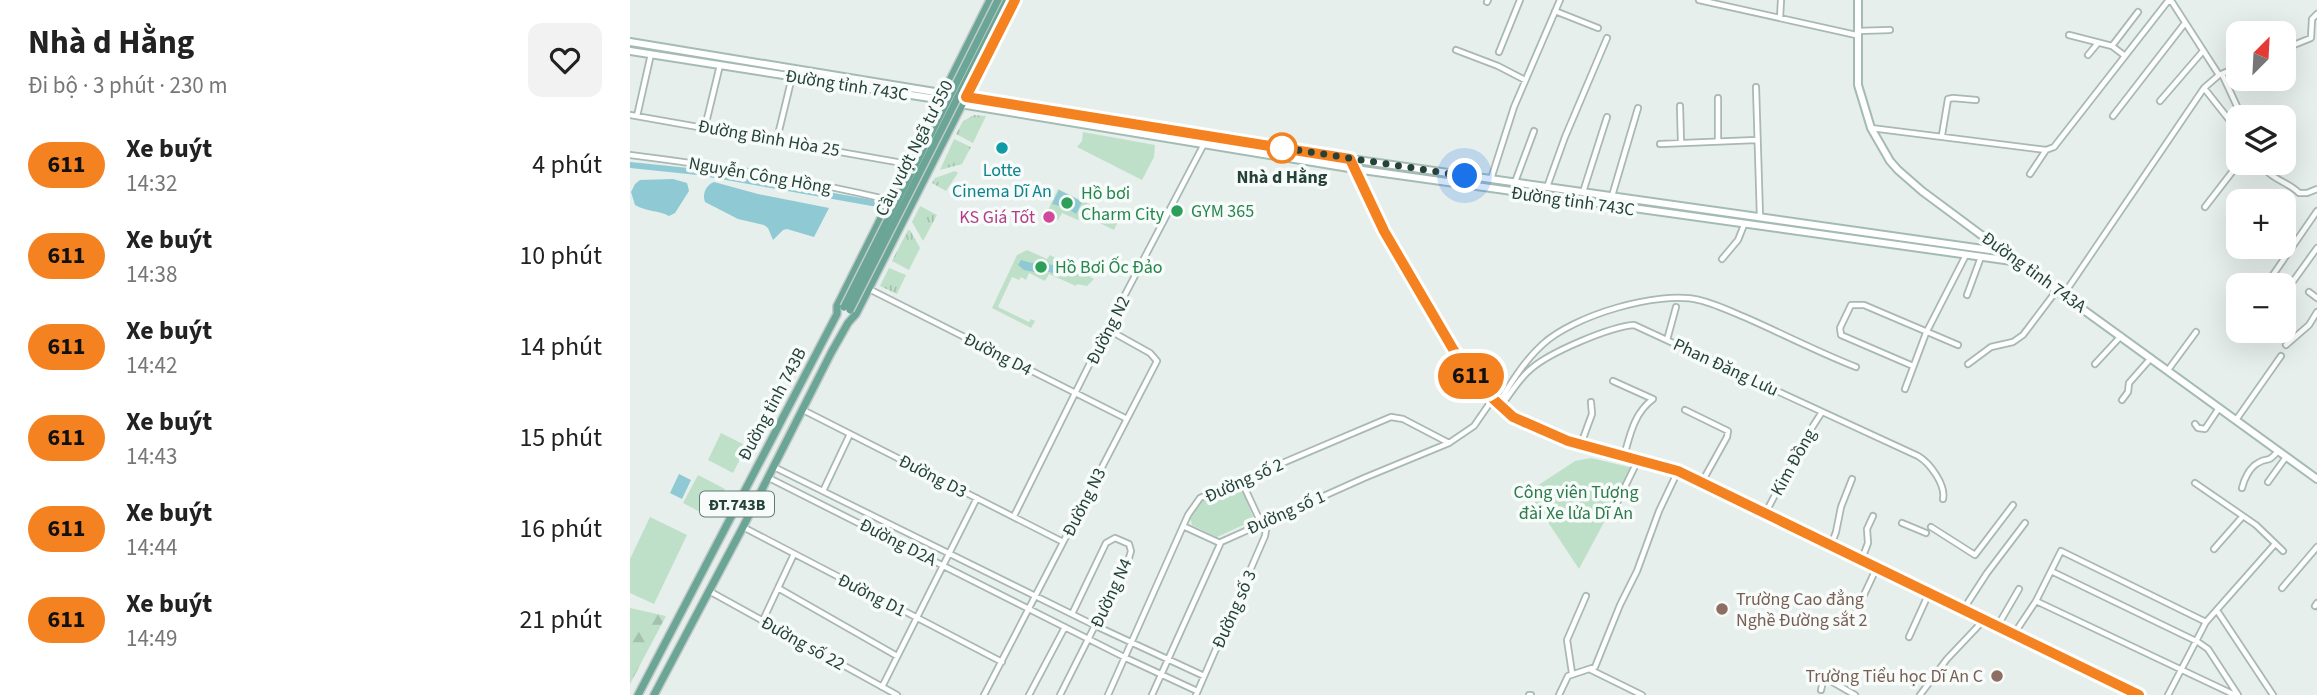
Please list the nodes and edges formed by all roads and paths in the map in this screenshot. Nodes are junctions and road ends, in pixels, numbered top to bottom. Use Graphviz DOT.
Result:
graph roads {
  1 [pos="990,0"];
  2 [pos="998,0"];
  3 [pos="1007,0"];
  4 [pos="1015,0"];
  5 [pos="1520,0"];
  6 [pos="1560,0"];
  7 [pos="1699,0"];
  8 [pos="1781,0"];
  9 [pos="1858,0"];
  10 [pos="1555,11"];
  11 [pos="2138,12"];
  12 [pos="2316,16"];
  13 [pos="1780,18"];
  14 [pos="2185,23"];
  15 [pos="1598,28"];
  16 [pos="1889,30"];
  17 [pos="1856,33"];
  18 [pos="2069,35"];
  19 [pos="1607,38"];
  20 [pos="630,42"];
  21 [pos="2098,43"];
  22 [pos="2296,44"];
  23 [pos="652,46"];
  24 [pos="2112,46"];
  25 [pos="1456,50"];
  26 [pos="630,51"];
  27 [pos="2203,51"];
  28 [pos="1499,52"];
  29 [pos="651,54"];
  30 [pos="2088,55"];
  31 [pos="2125,56"];
  32 [pos="720,65"];
  33 [pos="801,70"];
  34 [pos="2226,73"];
  35 [pos="2221,75"];
  36 [pos="796,77"];
  37 [pos="1525,80"];
  38 [pos="1756,87"];
  39 [pos="2204,88"];
  40 [pos="941,96"];
  41 [pos="1718,98"];
  42 [pos="1976,100"];
  43 [pos="964,101"];
  44 [pos="2160,101"];
  45 [pos="2236,105"];
  46 [pos="1680,106"];
  47 [pos="1638,108"];
  48 [pos="1071,114"];
  49 [pos="630,115"];
  50 [pos="637,116"];
  51 [pos="2113,116"];
  52 [pos="2226,116"];
  53 [pos="1607,117"];
  54 [pos="1070,122"];
  55 [pos="705,127"];
  56 [pos="1871,128"];
  57 [pos="1534,131"];
  58 [pos="1205,135"];
  59 [pos="1942,135"];
  60 [pos="776,139"];
  61 [pos="1756,140"];
  62 [pos="1718,141"];
  63 [pos="1681,143"];
  64 [pos="1204,144"];
  65 [pos="1660,144"];
  66 [pos="2046,150"];
  67 [pos="630,155"];
  68 [pos="1350,159"];
  69 [pos="908,164"];
  70 [pos="1355,169"];
  71 [pos="2030,174"];
  72 [pos="2230,175"];
  73 [pos="2271,175"];
  74 [pos="1492,179"];
  75 [pos="1515,183"];
  76 [pos="1547,187"];
  77 [pos="2317,189"];
  78 [pos="1583,192"];
  79 [pos="1612,196"];
  80 [pos="890,200"];
  81 [pos="2205,207"];
  82 [pos="2317,211"];
  83 [pos="1760,218"];
  84 [pos="1744,225"];
  85 [pos="1985,237"];
  86 [pos="2317,248"];
  87 [pos="2004,252"];
  88 [pos="1966,255"];
  89 [pos="1984,255"];
  90 [pos="1722,259"];
  91 [pos="2019,262"];
  92 [pos="2274,273"];
  93 [pos="2296,277"];
  94 [pos="869,289"];
  95 [pos="2061,291"];
  96 [pos="2309,292"];
  97 [pos="1966,295"];
  98 [pos="2317,298"];
  99 [pos="1676,307"];
  100 [pos="847,309"];
  101 [pos="2317,312"];
  102 [pos="836,314"];
  103 [pos="848,323"];
  104 [pos="1107,329"];
  105 [pos="1926,332"];
  106 [pos="2196,332"];
  107 [pos="2121,336"];
  108 [pos="1667,340"];
  109 [pos="1958,345"];
  110 [pos="2286,345"];
  111 [pos="2281,356"];
  112 [pos="2151,358"];
  113 [pos="1968,364"];
  114 [pos="2095,364"];
  115 [pos="1913,366"];
  116 [pos="1856,367"];
  117 [pos="2168,370"];
  118 [pos="1613,381"];
  119 [pos="1905,389"];
  120 [pos="1076,393"];
  121 [pos="2122,400"];
  122 [pos="1591,402"];
  123 [pos="1497,404"];
  124 [pos="2219,407"];
  125 [pos="803,410"];
  126 [pos="1685,410"];
  127 [pos="1822,412"];
  128 [pos="1127,419"];
  129 [pos="2236,420"];
  130 [pos="2195,424"];
  131 [pos="850,434"];
  132 [pos="1449,443"];
  133 [pos="1581,444"];
  134 [pos="2278,450"];
  135 [pos="1624,456"];
  136 [pos="2287,457"];
  137 [pos="1638,460"];
  138 [pos="774,467"];
  139 [pos="1678,471"];
  140 [pos="768,477"];
  141 [pos="1852,478"];
  142 [pos="2317,478"];
  143 [pos="1241,480"];
  144 [pos="2268,482"];
  145 [pos="1702,483"];
  146 [pos="2195,483"];
  147 [pos="2242,488"];
  148 [pos="823,491"];
  149 [pos="977,498"];
  150 [pos="1943,499"];
  151 [pos="844,501"];
  152 [pos="2012,505"];
  153 [pos="1615,507"];
  154 [pos="839,513"];
  155 [pos="1765,513"];
  156 [pos="1014,516"];
  157 [pos="1873,516"];
  158 [pos="2243,516"];
  159 [pos="1261,523"];
  160 [pos="1902,523"];
  161 [pos="2025,523"];
  162 [pos="1183,526"];
  163 [pos="743,527"];
  164 [pos="1931,527"];
  165 [pos="1926,533"];
  166 [pos="1063,542"];
  167 [pos="1220,542"];
  168 [pos="2275,544"];
  169 [pos="1831,545"];
  170 [pos="2317,547"];
  171 [pos="2214,549"];
  172 [pos="2283,551"];
  173 [pos="948,552"];
  174 [pos="793,554"];
  175 [pos="1861,559"];
  176 [pos="942,564"];
  177 [pos="1877,567"];
  178 [pos="2051,571"];
  179 [pos="2282,588"];
  180 [pos="778,589"];
  181 [pos="2019,589"];
  182 [pos="709,591"];
  183 [pos="1929,593"];
  184 [pos="1035,596"];
  185 [pos="1586,596"];
  186 [pos="2036,601"];
  187 [pos="1029,609"];
  188 [pos="1963,610"];
  189 [pos="2218,612"];
  190 [pos="1072,614"];
  191 [pos="1855,614"];
  192 [pos="916,617"];
  193 [pos="763,621"];
  194 [pos="1983,621"];
  195 [pos="2206,622"];
  196 [pos="1096,626"];
  197 [pos="1065,627"];
  198 [pos="1997,627"];
  199 [pos="2014,634"];
  200 [pos="1909,637"];
  201 [pos="1090,639"];
  202 [pos="2197,642"];
  203 [pos="1132,643"];
  204 [pos="897,656"];
  205 [pos="1125,657"];
  206 [pos="1168,660"];
  207 [pos="1002,662"];
  208 [pos="1591,669"];
  209 [pos="2181,669"];
  210 [pos="1572,673"];
  211 [pos="1161,675"];
  212 [pos="1204,676"];
  213 [pos="882,687"];
  214 [pos="1821,690"];
  215 [pos="1196,693"];
  216 [pos="2130,693"];
  217 [pos="638,695"];
  218 [pos="654,695"];
  219 [pos="897,695"];
  220 [pos="985,695"];
  221 [pos="1030,695"];
  222 [pos="1060,695"];
  223 [pos="1108,695"];
  224 [pos="1152,695"];
  225 [pos="1559,695"];
  226 [pos="1642,695"];
  227 [pos="1855,695"];
  228 [pos="1920,695"];
  229 [pos="2139,695"];
  230 [pos="2168,695"];
  231 [pos="2237,695"];
  232 [pos="2273,695"];
  1 -- 40 [label="main road, Đường tỉnh 743B / ĐT.743B"];
  2 -- 100 [label="main road, Cầu vượt Ngã tư 550 / ĐT.743B, bridge"];
  3 -- 100 [label="main road, Cầu vượt Ngã tư 550 / ĐT.743B, bridge"];
  4 -- 43 [label="main road, Đường tỉnh 743B / ĐT.743B"];
  5 -- 28 [label="street"];
  6 -- 10 [label="street"];
  7 -- 13 [label="street"];
  8 -- 13 [label="street"];
  9 -- 17 [label="main road, Đường tỉnh 743A"];
  10 -- 15 [label="street"];
  10 -- 37 [label="street"];
  11 -- 24 [label="street"];
  12 -- 22 [label="street"];
  13 -- 17 [label="street"];
  14 -- 27 [label="street"];
  14 -- 31 [label="street"];
  14 -- 51 [label="street"];
  16 -- 17 [label="street"];
  17 -- 56 [label="main road, Đường tỉnh 743A"];
  18 -- 21 [label="street"];
  19 -- 76 [label="street"];
  20 -- 23 [label="main road, Đường tỉnh 743C"];
  21 -- 24 [label="street"];
  21 -- 30 [label="street"];
  23 -- 29 [label="main road"];
  23 -- 33 [label="main road, Đường tỉnh 743C"];
  24 -- 31 [label="street"];
  25 -- 37 [label="street"];
  26 -- 29 [label="main road, Đường tỉnh 743C"];
  27 -- 35 [label="street"];
  27 -- 44 [label="street"];
  29 -- 32 [label="main road, Đường tỉnh 743C"];
  29 -- 50 [label="street"];
  31 -- 66 [label="street"];
  32 -- 36 [label="main road, Đường tỉnh 743C"];
  32 -- 55 [label="street"];
  33 -- 36 [label="main road"];
  33 -- 40 [label="main road, Đường tỉnh 743C"];
  34 -- 35 [label="street"];
  35 -- 39 [label="street"];
  35 -- 45 [label="street"];
  36 -- 40 [label="main road, Đường tỉnh 743C"];
  36 -- 60 [label="street"];
  37 -- 74 [label="street"];
  38 -- 61 [label="street"];
  39 -- 52 [label="street"];
  39 -- 95 [label="street"];
  40 -- 43 [label="main road, Đường tỉnh 743C"];
  40 -- 69 [label="main road, Đường tỉnh 743B / ĐT.743B"];
  41 -- 62 [label="street"];
  42 -- 59 [label="street"];
  43 -- 48 [label="main road, Đường tỉnh 743C"];
  43 -- 54 [label="main road, Đường tỉnh 743C"];
  43 -- 94 [label="main road, Đường tỉnh 743B / ĐT.743B"];
  46 -- 63 [label="street"];
  47 -- 79 [label="street"];
  48 -- 54 [label="main road"];
  48 -- 58 [label="main road, Đường tỉnh 743C"];
  49 -- 50 [label="street, Đường Bình Hòa 25"];
  50 -- 55 [label="street, Đường Bình Hòa 25"];
  53 -- 78 [label="street"];
  54 -- 64 [label="main road, Đường tỉnh 743C"];
  55 -- 60 [label="street, Đường Bình Hòa 25"];
  56 -- 59 [label="street"];
  56 -- 85 [label="main road, Đường tỉnh 743A"];
  57 -- 75 [label="street"];
  58 -- 64 [label="main road"];
  58 -- 68 [label="main road, Đường tỉnh 743C"];
  59 -- 66 [label="street"];
  60 -- 69 [label="street, Đường Bình Hòa 25"];
  61 -- 62 [label="street"];
  61 -- 83 [label="street"];
  62 -- 63 [label="street"];
  63 -- 65 [label="street"];
  64 -- 70 [label="main road, Đường tỉnh 743C"];
  64 -- 104 [label="street, Đường N2"];
  66 -- 71 [label="street"];
  67 -- 80 [label="street, Nguyễn Công Hồng"];
  68 -- 70 [label="main road"];
  68 -- 74 [label="main road, Đường tỉnh 743C"];
  69 -- 80 [label="main road, Đường tỉnh 743B / ĐT.743B"];
  70 -- 84 [label="main road, Đường tỉnh 743C"];
  70 -- 123 [label="main road"];
  72 -- 81 [label="street"];
  73 -- 77 [label="street"];
  74 -- 75 [label="main road, Đường tỉnh 743C"];
  75 -- 76 [label="main road, Đường tỉnh 743C"];
  76 -- 78 [label="main road, Đường tỉnh 743C"];
  78 -- 79 [label="main road, Đường tỉnh 743C"];
  79 -- 83 [label="main road, Đường tỉnh 743C"];
  80 -- 102 [label="main road, Đường tỉnh 743B / ĐT.743B"];
  82 -- 92 [label="street"];
  83 -- 89 [label="main road, Đường tỉnh 743C"];
  84 -- 88 [label="main road, Đường tỉnh 743C"];
  84 -- 90 [label="street"];
  85 -- 87 [label="main road, Đường tỉnh 743A"];
  85 -- 89 [label="main road"];
  86 -- 93 [label="street"];
  87 -- 89 [label="main road, Đường tỉnh 743C"];
  87 -- 91 [label="main road, Đường tỉnh 743A"];
  88 -- 89 [label="main road, Đường tỉnh 743C"];
  88 -- 105 [label="street"];
  89 -- 91 [label="main road, Đường tỉnh 743C"];
  89 -- 97 [label="street"];
  91 -- 95 [label="main road, Đường tỉnh 743A"];
  94 -- 103 [label="main road, Đường tỉnh 743B / ĐT.743B"];
  94 -- 120 [label="street, Đường D4"];
  95 -- 107 [label="main road, Đường tỉnh 743A"];
  95 -- 113 [label="street"];
  96 -- 98 [label="street"];
  99 -- 108 [label="street"];
  100 -- 102 [label="main road, Đường tỉnh 743B / ĐT.743B"];
  100 -- 103 [label="main road, Đường tỉnh 743B / ĐT.743B"];
  101 -- 110 [label="street"];
  102 -- 217 [label="main road, Đường tỉnh 743B / ĐT.743B"];
  103 -- 125 [label="main road, Đường tỉnh 743B / ĐT.743B"];
  104 -- 120 [label="street, Đường N2"];
  104 -- 128 [label="street, Đường N3"];
  105 -- 109 [label="street"];
  105 -- 115 [label="street"];
  105 -- 115 [label="street"];
  106 -- 117 [label="street"];
  107 -- 112 [label="main road, Đường tỉnh 743A"];
  107 -- 114 [label="street"];
  108 -- 123 [label="street, Phan Đăng Lưu"];
  108 -- 127 [label="street, Phan Đăng Lưu"];
  111 -- 129 [label="street"];
  112 -- 117 [label="main road, Đường tỉnh 743A"];
  112 -- 121 [label="street"];
  115 -- 119 [label="street"];
  116 -- 123 [label="street"];
  117 -- 124 [label="main road, Đường tỉnh 743A"];
  118 -- 135 [label="street"];
  120 -- 128 [label="street, Đường D4"];
  120 -- 156 [label="street, Đường N2"];
  122 -- 133 [label="street"];
  123 -- 132 [label="street, Đường số 1"];
  123 -- 133 [label="main road"];
  124 -- 129 [label="main road, Đường tỉnh 743A"];
  124 -- 130 [label="street"];
  125 -- 131 [label="street, Đường D3"];
  125 -- 138 [label="main road, Đường tỉnh 743B / ĐT.743B"];
  126 -- 145 [label="street"];
  127 -- 150 [label="street, Phan Đăng Lưu"];
  127 -- 155 [label="street, Kim Đồng"];
  128 -- 166 [label="street, Đường N3"];
  129 -- 134 [label="main road, Đường tỉnh 743A"];
  131 -- 148 [label="street"];
  131 -- 149 [label="street, Đường D3"];
  132 -- 143 [label="street, Đường số 2"];
  132 -- 159 [label="street, Đường số 1"];
  133 -- 135 [label="main road"];
  134 -- 136 [label="main road, Đường tỉnh 743A"];
  134 -- 147 [label="street"];
  135 -- 137 [label="main road"];
  136 -- 142 [label="main road, Đường tỉnh 743A"];
  136 -- 144 [label="street"];
  137 -- 139 [label="main road"];
  137 -- 153 [label="street"];
  138 -- 140 [label="main road, Đường tỉnh 743B / ĐT.743B"];
  138 -- 148 [label="street, Đường D2A"];
  139 -- 145 [label="main road"];
  139 -- 208 [label="street"];
  140 -- 154 [label="street, Đường D2A"];
  140 -- 163 [label="main road, Đường tỉnh 743B / ĐT.743B"];
  141 -- 169 [label="street"];
  143 -- 159 [label="street"];
  143 -- 162 [label="street, Đường số 2"];
  145 -- 155 [label="main road"];
  146 -- 158 [label="street"];
  148 -- 151 [label="street, Đường D2A"];
  149 -- 156 [label="street, Đường D3"];
  149 -- 173 [label="street"];
  151 -- 154 [label="street"];
  151 -- 173 [label="street, Đường D2A"];
  152 -- 164 [label="street"];
  154 -- 176 [label="street, Đường D2A"];
  155 -- 169 [label="main road"];
  156 -- 166 [label="street, Đường D3"];
  157 -- 175 [label="street"];
  158 -- 168 [label="street"];
  158 -- 171 [label="street"];
  159 -- 167 [label="street, Đường số 1"];
  159 -- 212 [label="street, Đường số 3"];
  160 -- 165 [label="street"];
  161 -- 188 [label="street"];
  162 -- 167 [label="street"];
  162 -- 203 [label="street, Đường số 2"];
  163 -- 174 [label="street, Đường D1"];
  163 -- 182 [label="main road, Đường tỉnh 743B / ĐT.743B"];
  166 -- 184 [label="street, Đường N3"];
  167 -- 206 [label="street"];
  168 -- 172 [label="street"];
  168 -- 189 [label="street"];
  169 -- 175 [label="main road"];
  170 -- 179 [label="street"];
  173 -- 176 [label="street"];
  173 -- 184 [label="street, Đường D2A"];
  174 -- 180 [label="street"];
  174 -- 192 [label="street, Đường D1"];
  175 -- 177 [label="main road"];
  176 -- 187 [label="street, Đường D2A"];
  176 -- 192 [label="street"];
  177 -- 183 [label="main road"];
  177 -- 191 [label="street"];
  178 -- 186 [label="street"];
  178 -- 195 [label="street"];
  178 -- 202 [label="street"];
  180 -- 193 [label="street"];
  180 -- 204 [label="street"];
  181 -- 198 [label="street"];
  182 -- 193 [label="street, Đường số 22"];
  182 -- 218 [label="main road, Đường tỉnh 743B / ĐT.743B"];
  183 -- 188 [label="main road"];
  183 -- 200 [label="street"];
  184 -- 187 [label="street, Đường N3"];
  184 -- 190 [label="street, Đường D2A"];
  185 -- 210 [label="street"];
  186 -- 199 [label="street"];
  186 -- 209 [label="street"];
  187 -- 197 [label="street, Đường D2A"];
  187 -- 207 [label="street, Đường N3"];
  188 -- 194 [label="main road"];
  189 -- 195 [label="street"];
  189 -- 232 [label="street"];
  190 -- 196 [label="street, Đường D2A"];
  190 -- 196 [label="street, Đường N4"];
  192 -- 204 [label="street"];
  192 -- 207 [label="street, Đường D1"];
  193 -- 213 [label="street, Đường số 22"];
  194 -- 198 [label="main road"];
  194 -- 228 [label="street"];
  195 -- 202 [label="street"];
  196 -- 201 [label="street, Đường N4"];
  196 -- 203 [label="street, Đường D2A"];
  197 -- 201 [label="street, Đường D2A"];
  197 -- 221 [label="street, Đường N4"];
  198 -- 199 [label="main road"];
  199 -- 216 [label="main road"];
  201 -- 205 [label="street, Đường D2A"];
  201 -- 222 [label="street, Đường N4"];
  202 -- 209 [label="street"];
  202 -- 231 [label="street"];
  203 -- 205 [label="street, Đường số 2"];
  203 -- 206 [label="street, Đường D2A"];
  204 -- 213 [label="street"];
  205 -- 211 [label="street, Đường D2A"];
  205 -- 223 [label="street, Đường số 2"];
  206 -- 211 [label="street"];
  206 -- 212 [label="street, Đường D2A"];
  207 -- 220 [label="street, Đường N3"];
  208 -- 210 [label="street"];
  208 -- 226 [label="street"];
  209 -- 230 [label="street"];
  209 -- 231 [label="street"];
  210 -- 225 [label="street"];
  211 -- 215 [label="street, Đường D2A"];
  211 -- 224 [label="street"];
  212 -- 215 [label="street, Đường số 3"];
  213 -- 219 [label="street, Đường số 22"];
  214 -- 227 [label="street"];
  216 -- 229 [label="main road"];
}
